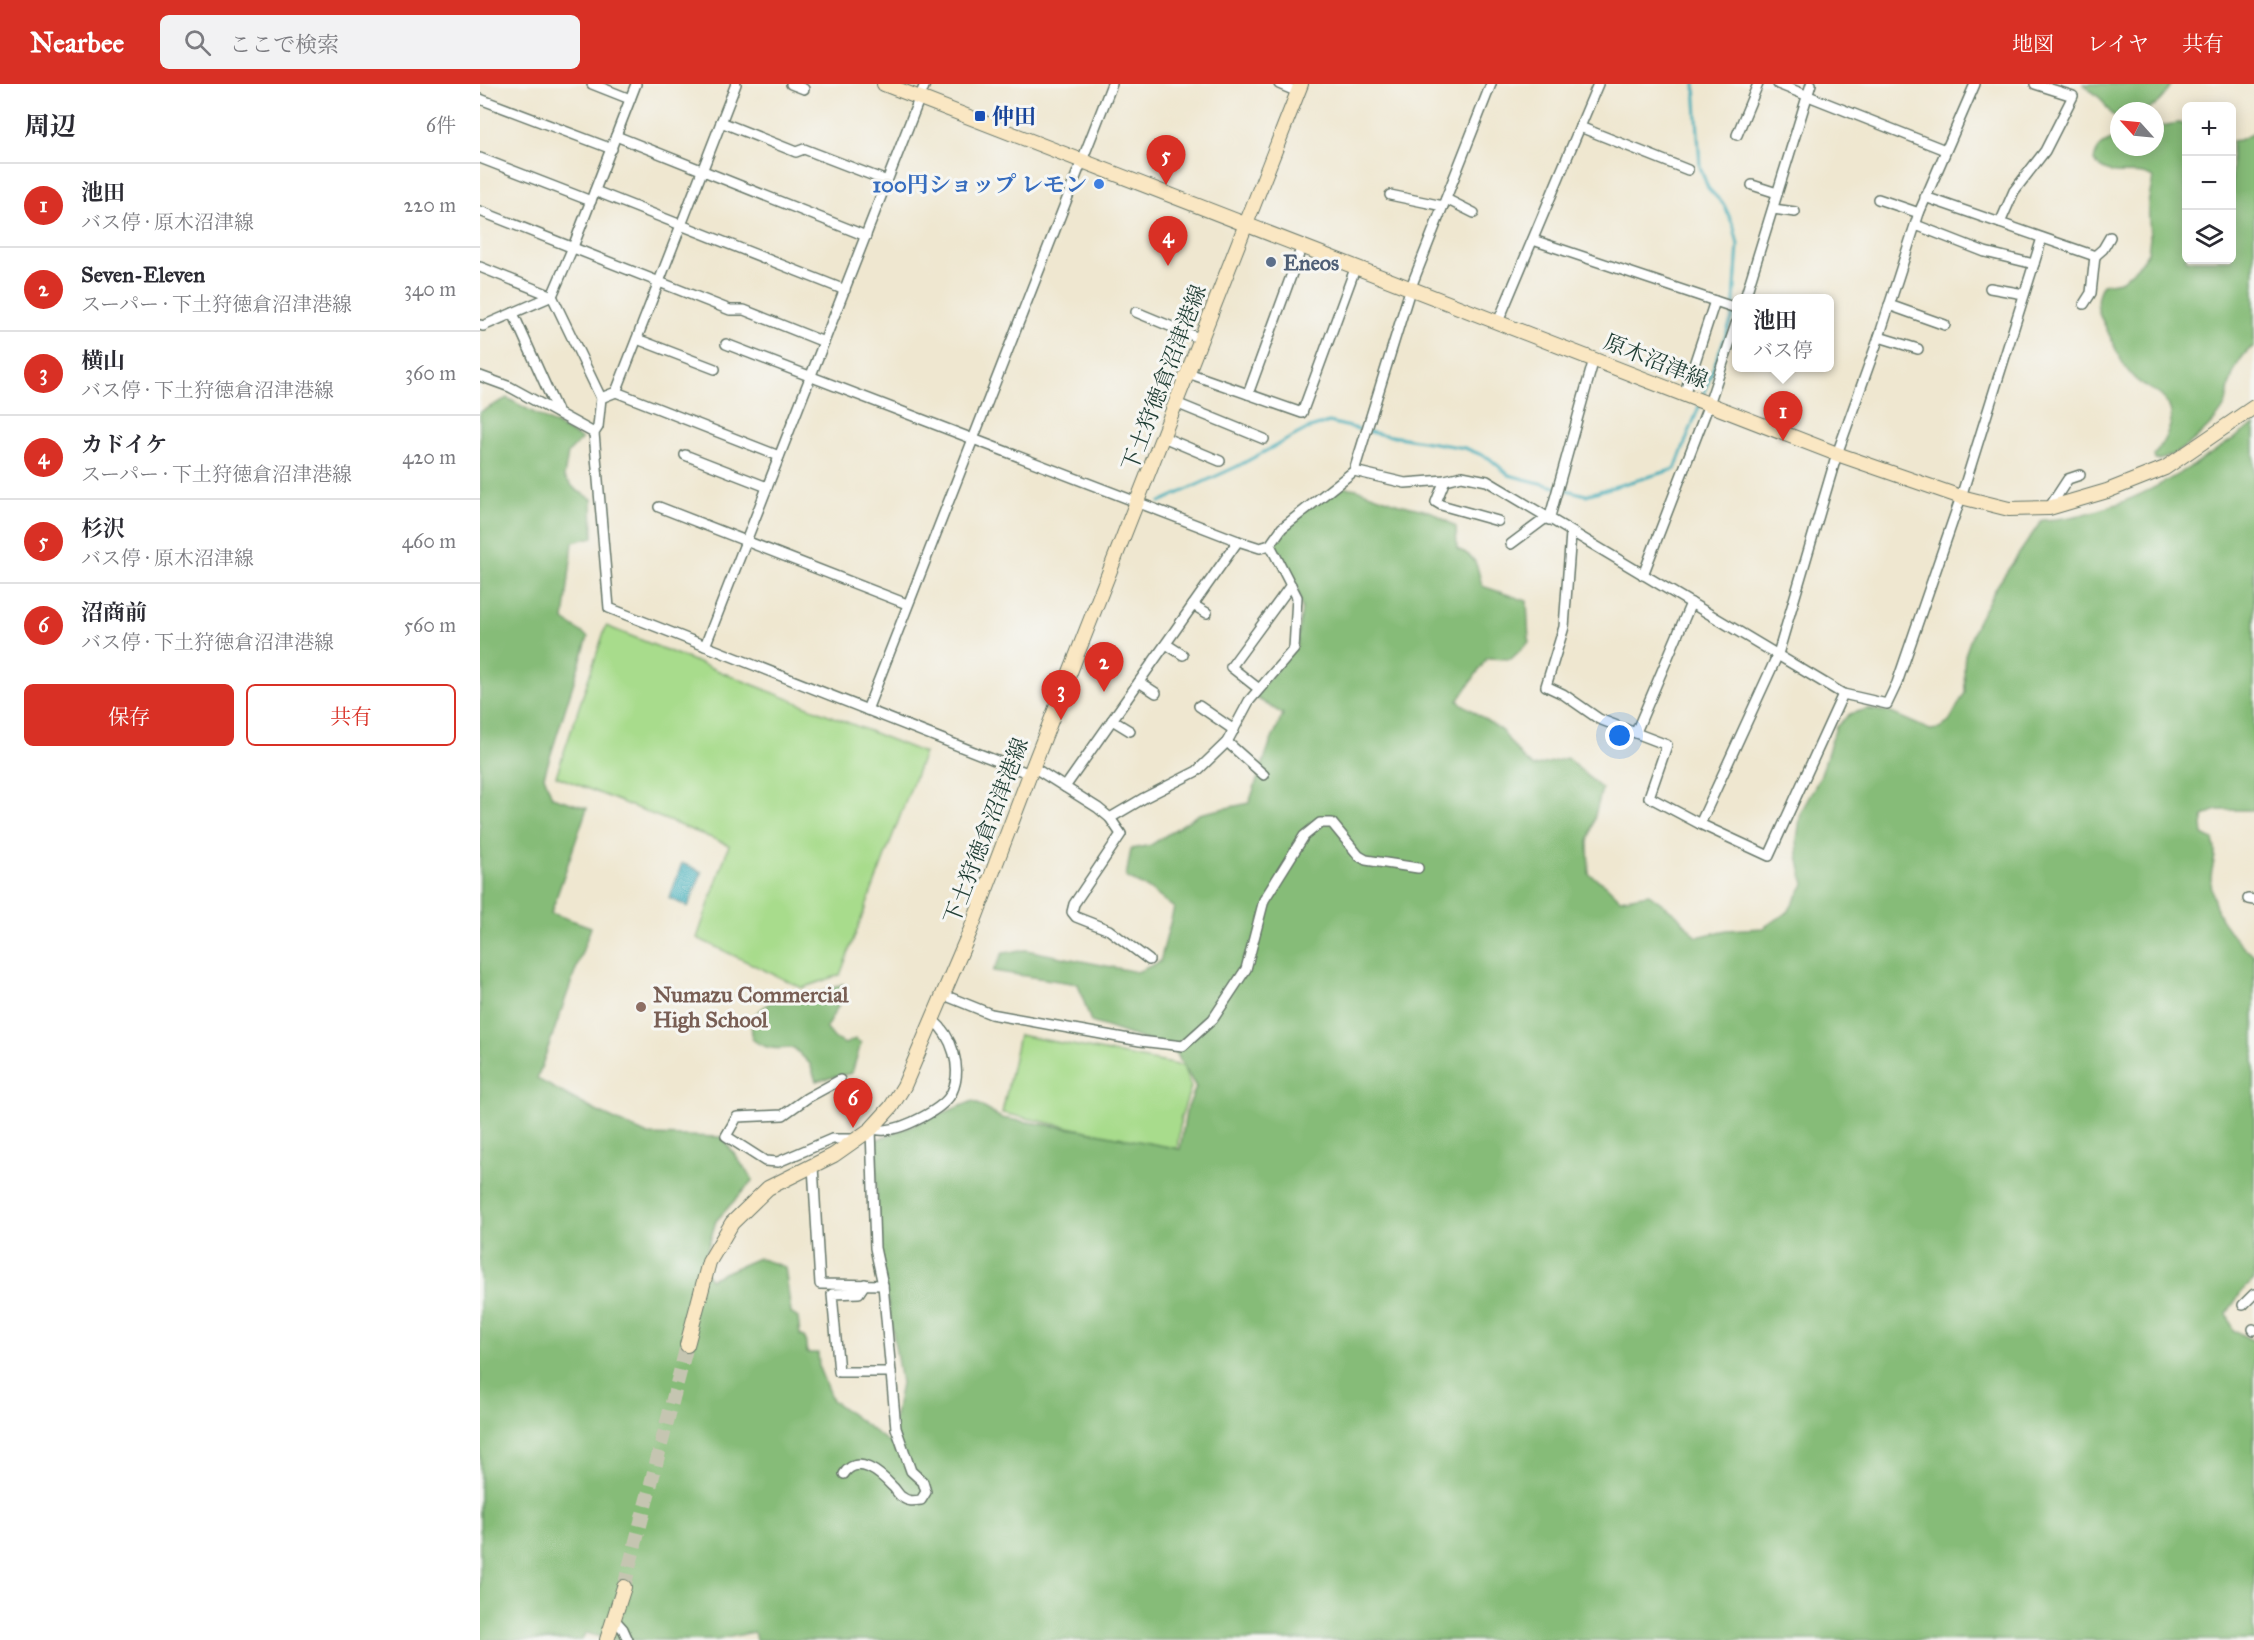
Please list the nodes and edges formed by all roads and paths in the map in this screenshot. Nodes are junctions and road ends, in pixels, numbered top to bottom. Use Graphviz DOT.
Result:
graph roads {
  1 [pos="592,84"];
  2 [pos="636,84"];
  3 [pos="736,84"];
  4 [pos="791,84"];
  5 [pos="884,84"];
  6 [pos="925,84"];
  7 [pos="1112,84"];
  8 [pos="1279,84"];
  9 [pos="1491,84"];
  10 [pos="1598,84"];
  11 [pos="1758,84"];
  12 [pos="1778,84"];
  13 [pos="1811,84"];
  14 [pos="1975,84"];
  15 [pos="2035,84"];
  16 [pos="1299,88"];
  17 [pos="804,89"];
  18 [pos="1807,95"];
  19 [pos="919,98"];
  20 [pos="480,99"];
  21 [pos="630,99"];
  22 [pos="721,122"];
  23 [pos="1580,127"];
  24 [pos="1737,135"];
  25 [pos="616,136"];
  26 [pos="612,149"];
  27 [pos="1945,150"];
  28 [pos="480,158"];
  29 [pos="1082,160"];
  30 [pos="1688,170"];
  31 [pos="702,172"];
  32 [pos="887,182"];
  33 [pos="1752,185"];
  34 [pos="595,191"];
  35 [pos="1777,193"];
  36 [pos="1389,195"];
  37 [pos="1925,197"];
  38 [pos="1878,199"];
  39 [pos="591,201"];
  40 [pos="1444,202"];
  41 [pos="1773,209"];
  42 [pos="480,211"];
  43 [pos="1795,212"];
  44 [pos="1474,213"];
  45 [pos="1919,213"];
  46 [pos="2000,224"];
  47 [pos="681,225"];
  48 [pos="1246,225"];
  49 [pos="1916,225"];
  50 [pos="866,236"];
  51 [pos="2110,237"];
  52 [pos="2042,238"];
  53 [pos="1533,240"];
  54 [pos="1302,246"];
  55 [pos="573,248"];
  56 [pos="2095,256"];
  57 [pos="2034,264"];
  58 [pos="1356,266"];
  59 [pos="480,267"];
  60 [pos="658,282"];
  61 [pos="1411,287"];
  62 [pos="1990,288"];
  63 [pos="845,290"];
  64 [pos="1746,294"];
  65 [pos="2024,294"];
  66 [pos="552,296"];
  67 [pos="1715,301"];
  68 [pos="2084,304"];
  69 [pos="1889,305"];
  70 [pos="1732,307"];
  71 [pos="1136,312"];
  72 [pos="513,313"];
  73 [pos="1498,322"];
  74 [pos="1945,325"];
  75 [pos="481,327"];
  76 [pos="1732,334"];
  77 [pos="1879,337"];
  78 [pos="637,339"];
  79 [pos="1201,339"];
  80 [pos="824,342"];
  81 [pos="726,344"];
  82 [pos="1918,349"];
  83 [pos="1594,359"];
  84 [pos="715,369"];
  85 [pos="1188,373"];
  86 [pos="811,375"];
  87 [pos="480,376"];
  88 [pos="616,392"];
  89 [pos="1248,394"];
  90 [pos="601,398"];
  91 [pos="1699,401"];
  92 [pos="1176,403"];
  93 [pos="2254,407"];
  94 [pos="558,413"];
  95 [pos="594,433"];
  96 [pos="1163,437"];
  97 [pos="973,438"];
  98 [pos="1264,439"];
  99 [pos="1837,453"];
  100 [pos="685,455"];
  101 [pos="779,456"];
  102 [pos="1220,461"];
  103 [pos="1354,471"];
  104 [pos="2080,475"];
  105 [pos="1445,480"];
  106 [pos="767,487"];
  107 [pos="1961,497"];
  108 [pos="1138,501"];
  109 [pos="659,507"];
  110 [pos="2049,508"];
  111 [pos="1547,519"];
  112 [pos="1498,521"];
  113 [pos="1570,533"];
  114 [pos="746,540"];
  115 [pos="1238,541"];
  116 [pos="1511,544"];
  117 [pos="1270,545"];
  118 [pos="1643,575"];
  119 [pos="1292,585"];
  120 [pos="1691,603"];
  121 [pos="907,604"];
  122 [pos="1194,604"];
  123 [pos="1207,613"];
  124 [pos="1166,644"];
  125 [pos="705,646"];
  126 [pos="1778,654"];
  127 [pos="1183,655"];
  128 [pos="1139,682"];
  129 [pos="1259,689"];
  130 [pos="1156,693"];
  131 [pos="1843,694"];
  132 [pos="1200,706"];
  133 [pos="867,710"];
  134 [pos="1112,720"];
  135 [pos="1130,730"];
  136 [pos="1234,730"];
  137 [pos="1636,732"];
  138 [pos="1227,742"];
  139 [pos="1031,770"];
  140 [pos="1264,775"];
  141 [pos="1065,787"];
  142 [pos="1110,818"];
  143 [pos="1700,824"];
  144 [pos="1418,868"];
  145 [pos="1149,960"];
  146 [pos="944,995"];
  147 [pos="933,1020"];
  148 [pos="840,1080"];
  149 [pos="871,1128"];
  150 [pos="856,1139"];
  151 [pos="813,1166"];
  152 [pos="865,1284"];
  153 [pos="882,1285"];
  154 [pos="2254,1294"];
  155 [pos="2243,1305"];
  156 [pos="687,1345"];
  157 [pos="891,1372"];
  158 [pos="844,1474"];
  159 [pos="624,1587"];
  160 [pos="615,1620"];
  161 [pos="607,1640"];
  162 [pos="628,1640"];
  1 -- 21 [label="street"];
  2 -- 21 [label="street"];
  3 -- 22 [label="street"];
  4 -- 17 [label="street"];
  5 -- 19 [label="main road, 原木沼津線"];
  6 -- 19 [label="street"];
  7 -- 29 [label="street"];
  8 -- 16 [label="street"];
  9 -- 40 [label="street"];
  10 -- 23 [label="street"];
  11 -- 24 [label="street"];
  12 -- 18 [label="street"];
  13 -- 18 [label="street"];
  14 -- 27 [label="street"];
  15 -- 46 [label="street"];
  16 -- 48 [label="main road"];
  18 -- 27 [label="street"];
  18 -- 35 [label="street"];
  19 -- 29 [label="main road, 原木沼津線"];
  19 -- 32 [label="street"];
  20 -- 26 [label="street"];
  21 -- 25 [label="street"];
  22 -- 31 [label="street"];
  22 -- 32 [label="street"];
  23 -- 30 [label="street"];
  23 -- 53 [label="street"];
  25 -- 26 [label="street"];
  25 -- 31 [label="street"];
  26 -- 34 [label="street"];
  27 -- 37 [label="street"];
  28 -- 39 [label="street"];
  29 -- 48 [label="main road, 原木沼津線"];
  29 -- 97 [label="street"];
  31 -- 47 [label="street"];
  31 -- 50 [label="street"];
  32 -- 50 [label="street"];
  33 -- 35 [label="street"];
  34 -- 39 [label="street"];
  34 -- 47 [label="street"];
  35 -- 41 [label="street"];
  36 -- 40 [label="street"];
  37 -- 45 [label="street"];
  37 -- 46 [label="street"];
  38 -- 45 [label="street"];
  39 -- 55 [label="street"];
  40 -- 44 [label="street"];
  40 -- 61 [label="street"];
  41 -- 43 [label="street"];
  41 -- 64 [label="street"];
  42 -- 55 [label="street"];
  45 -- 49 [label="street"];
  46 -- 52 [label="street"];
  47 -- 60 [label="street"];
  47 -- 63 [label="street"];
  48 -- 54 [label="main road, 原木沼津線"];
  48 -- 79 [label="main road, 下土狩徳倉沼津港線"];
  49 -- 57 [label="street"];
  49 -- 69 [label="street"];
  50 -- 63 [label="street"];
  51 -- 56 [label="street"];
  52 -- 56 [label="street"];
  52 -- 57 [label="street"];
  53 -- 67 [label="street"];
  53 -- 73 [label="street"];
  54 -- 58 [label="main road, 原木沼津線"];
  54 -- 89 [label="street"];
  55 -- 60 [label="street"];
  55 -- 66 [label="street"];
  56 -- 68 [label="street"];
  57 -- 65 [label="street"];
  58 -- 61 [label="main road, 原木沼津線"];
  58 -- 89 [label="street"];
  59 -- 66 [label="street"];
  60 -- 78 [label="street"];
  60 -- 80 [label="street"];
  61 -- 73 [label="main road, 原木沼津線"];
  61 -- 103 [label="street"];
  62 -- 65 [label="street"];
  63 -- 80 [label="street"];
  65 -- 107 [label="street"];
  66 -- 72 [label="street"];
  66 -- 90 [label="street"];
  67 -- 70 [label="street"];
  67 -- 91 [label="street"];
  69 -- 74 [label="street"];
  69 -- 77 [label="street"];
  71 -- 79 [label="street"];
  72 -- 75 [label="street"];
  72 -- 94 [label="street"];
  73 -- 83 [label="main road, 原木沼津線"];
  76 -- 91 [label="street"];
  77 -- 82 [label="street"];
  77 -- 99 [label="street"];
  78 -- 84 [label="street"];
  78 -- 88 [label="street"];
  79 -- 85 [label="main road, 下土狩徳倉沼津港線"];
  80 -- 86 [label="street"];
  81 -- 86 [label="street"];
  83 -- 91 [label="main road, 原木沼津線"];
  83 -- 111 [label="street"];
  85 -- 89 [label="street"];
  85 -- 92 [label="main road, 下土狩徳倉沼津港線"];
  86 -- 97 [label="street"];
  86 -- 101 [label="street"];
  87 -- 94 [label="street"];
  88 -- 90 [label="street"];
  88 -- 101 [label="street"];
  90 -- 95 [label="street"];
  91 -- 99 [label="main road, 原木沼津線"];
  91 -- 118 [label="street"];
  92 -- 96 [label="main road, 下土狩徳倉沼津港線"];
  92 -- 98 [label="street"];
  93 -- 110 [label="main road, 原木沼津線"];
  94 -- 95 [label="street"];
  95 -- 125 [label="street"];
  96 -- 102 [label="street"];
  96 -- 108 [label="main road, 下土狩徳倉沼津港線"];
  97 -- 108 [label="street"];
  97 -- 121 [label="street"];
  99 -- 107 [label="main road, 原木沼津線"];
  99 -- 126 [label="street"];
  100 -- 106 [label="street"];
  101 -- 106 [label="street"];
  103 -- 105 [label="street"];
  103 -- 117 [label="street"];
  104 -- 110 [label="street"];
  105 -- 111 [label="street"];
  105 -- 112 [label="street"];
  106 -- 114 [label="street"];
  107 -- 110 [label="main road, 原木沼津線"];
  107 -- 131 [label="street"];
  108 -- 115 [label="street"];
  108 -- 139 [label="main road, 下土狩徳倉沼津港線"];
  109 -- 114 [label="street"];
  111 -- 113 [label="street"];
  111 -- 116 [label="street"];
  113 -- 118 [label="street"];
  113 -- 137 [label="street"];
  114 -- 121 [label="street"];
  114 -- 125 [label="street"];
  115 -- 117 [label="street"];
  115 -- 122 [label="street"];
  117 -- 119 [label="street"];
  118 -- 120 [label="street"];
  119 -- 129 [label="street"];
  119 -- 129 [label="street"];
  120 -- 126 [label="street"];
  120 -- 137 [label="street"];
  121 -- 133 [label="street"];
  122 -- 123 [label="street"];
  122 -- 124 [label="street"];
  124 -- 127 [label="street"];
  124 -- 128 [label="street"];
  125 -- 133 [label="street"];
  126 -- 131 [label="street"];
  126 -- 143 [label="street"];
  128 -- 130 [label="street"];
  128 -- 134 [label="street"];
  129 -- 136 [label="street"];
  131 -- 143 [label="street"];
  132 -- 136 [label="street"];
  133 -- 139 [label="street"];
  134 -- 135 [label="street"];
  134 -- 141 [label="street"];
  136 -- 138 [label="street"];
  137 -- 143 [label="street"];
  138 -- 140 [label="street"];
  138 -- 142 [label="street"];
  139 -- 141 [label="street"];
  139 -- 146 [label="main road, 下土狩徳倉沼津港線"];
  141 -- 142 [label="street"];
  142 -- 145 [label="street"];
  144 -- 146 [label="street"];
  146 -- 147 [label="main road, 下土狩徳倉沼津港線"];
  147 -- 149 [label="main road, 下土狩徳倉沼津港線"];
  147 -- 149 [label="street"];
  148 -- 150 [label="street"];
  149 -- 150 [label="main road, 下土狩徳倉沼津港線"];
  149 -- 153 [label="street"];
  150 -- 151 [label="main road, 下土狩徳倉沼津港線"];
  151 -- 152 [label="street"];
  151 -- 156 [label="main road, 下土狩徳倉沼津港線"];
  152 -- 153 [label="street"];
  152 -- 157 [label="street"];
  153 -- 157 [label="street"];
  154 -- 155 [label="street"];
  157 -- 158 [label="street"];
  159 -- 160 [label="main road"];
  160 -- 161 [label="main road"];
  160 -- 162 [label="street"];
}
